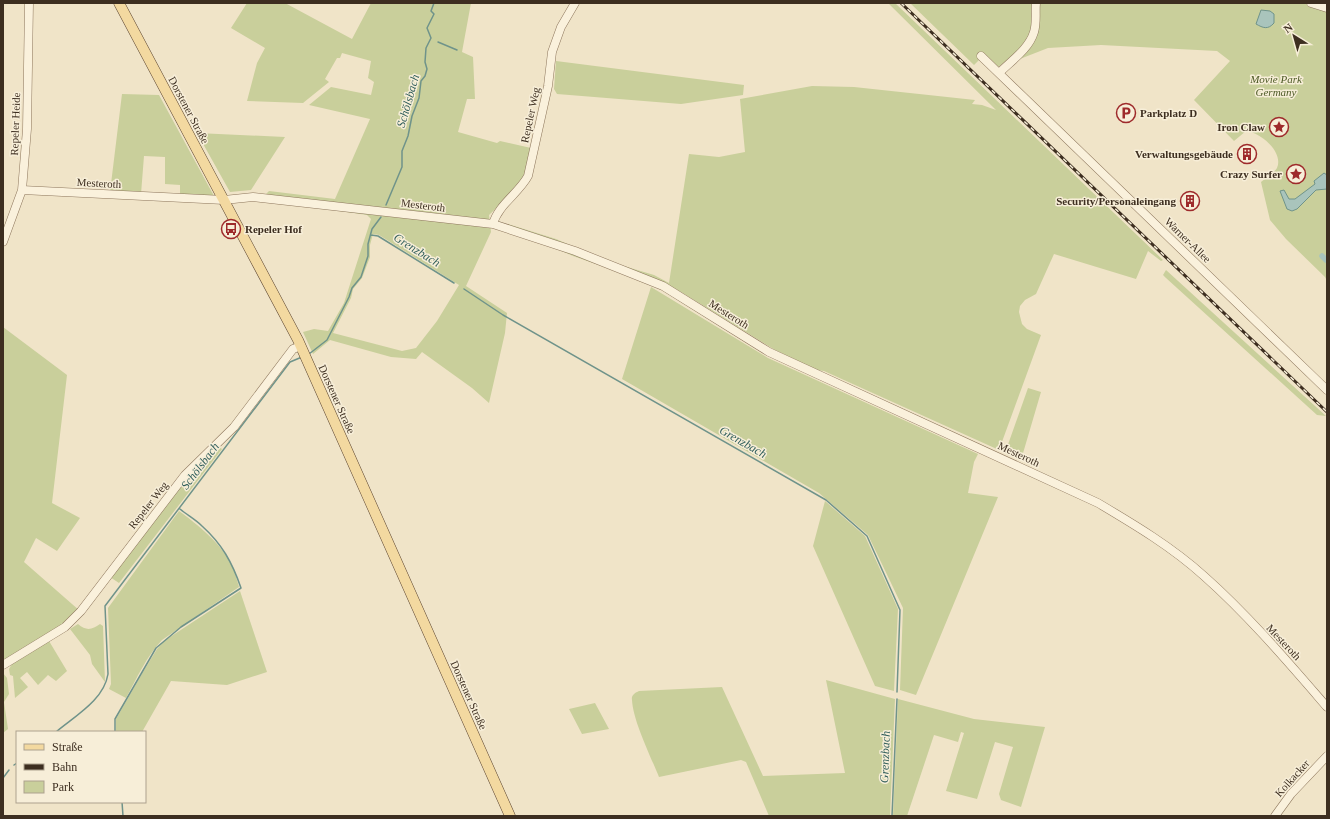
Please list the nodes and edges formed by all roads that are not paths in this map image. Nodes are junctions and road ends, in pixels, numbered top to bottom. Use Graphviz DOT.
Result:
graph roads {
  1 [pos="29,3"];
  2 [pos="119,3"];
  3 [pos="575,3"];
  4 [pos="1036,3"];
  5 [pos="1310,3"];
  6 [pos="1327,8"];
  7 [pos="982,56"];
  8 [pos="999,73"];
  9 [pos="22,190"];
  10 [pos="224,200"];
  11 [pos="493,224"];
  12 [pos="3,242"];
  13 [pos="304,352"];
  14 [pos="1327,390"];
  15 [pos="3,665"];
  16 [pos="1327,707"];
  17 [pos="1327,756"];
  18 [pos="510,816"];
  19 [pos="1275,816"];
  1 -- 9 [label="street, Repeler Heide"];
  2 -- 10 [label="main road, Dorstener Straße"];
  3 -- 11 [label="street, Repeler Weg"];
  4 -- 8 [label="street"];
  5 -- 6 [label="street"];
  7 -- 8 [label="street, Warner-Allee"];
  8 -- 14 [label="street, Warner-Allee"];
  9 -- 10 [label="street, Mesteroth"];
  9 -- 12 [label="street, Repeler Heide"];
  10 -- 11 [label="street, Mesteroth"];
  10 -- 13 [label="main road, Dorstener Straße"];
  11 -- 16 [label="street, Mesteroth"];
  13 -- 15 [label="street, Repeler Weg"];
  13 -- 18 [label="main road, Dorstener Straße"];
  17 -- 19 [label="street, Kolkacker"];
}
